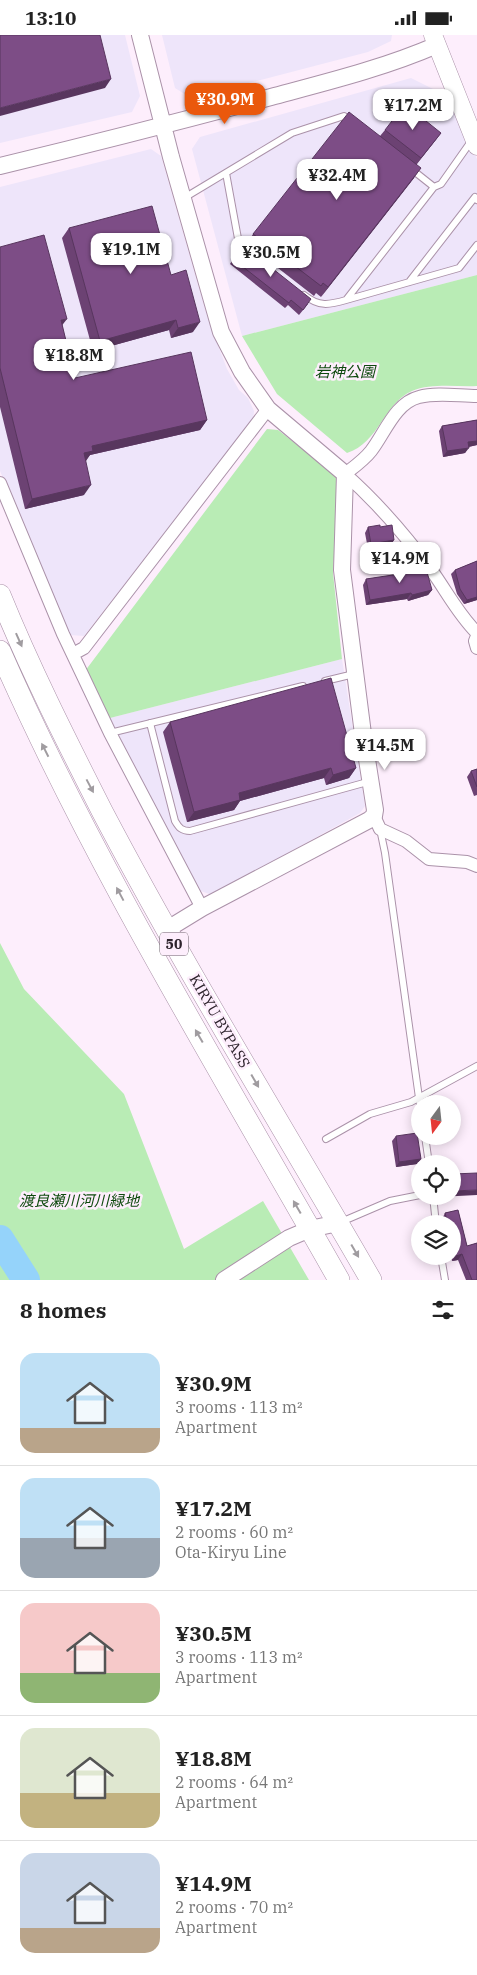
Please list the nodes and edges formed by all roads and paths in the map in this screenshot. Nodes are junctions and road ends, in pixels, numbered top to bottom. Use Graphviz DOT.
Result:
graph roads {
  1 [pos="140,35"];
  2 [pos="435,40"];
  3 [pos="164,126"];
  4 [pos="359,128"];
  5 [pos="475,142"];
  6 [pos="404,163"];
  7 [pos="0,166"];
  8 [pos="226,173"];
  9 [pos="434,187"];
  10 [pos="183,199"];
  11 [pos="477,200"];
  12 [pos="477,245"];
  13 [pos="254,255"];
  14 [pos="409,282"];
  15 [pos="298,291"];
  16 [pos="346,300"];
  17 [pos="477,396"];
  18 [pos="268,409"];
  19 [pos="345,474"];
  20 [pos="0,483"];
  21 [pos="0,595"];
  22 [pos="477,635"];
  23 [pos="477,648"];
  24 [pos="0,651"];
  25 [pos="73,654"];
  26 [pos="355,674"];
  27 [pos="318,683"];
  28 [pos="308,685"];
  29 [pos="150,723"];
  30 [pos="110,733"];
  31 [pos="371,781"];
  32 [pos="377,823"];
  33 [pos="477,866"];
  34 [pos="202,908"];
  35 [pos="166,930"];
  36 [pos="477,1066"];
  37 [pos="419,1095"];
  38 [pos="430,1095"];
  39 [pos="411,1102"];
  40 [pos="326,1139"];
  41 [pos="411,1198"];
  42 [pos="338,1223"];
  43 [pos="310,1229"];
  44 [pos="442,1265"];
  45 [pos="231,1278"];
  46 [pos="339,1280"];
  47 [pos="371,1280"];
  48 [pos="445,1280"];
  1 -- 3 [label="street"];
  2 -- 3 [label="street"];
  2 -- 5 [label="main road"];
  3 -- 7 [label="street"];
  3 -- 10 [label="street"];
  4 -- 8 [label="lane"];
  5 -- 9 [label="lane"];
  6 -- 9 [label="lane"];
  8 -- 10 [label="lane"];
  8 -- 13 [label="lane"];
  9 -- 16 [label="lane"];
  10 -- 18 [label="street"];
  11 -- 14 [label="lane"];
  12 -- 14 [label="lane"];
  14 -- 16 [label="lane"];
  15 -- 16 [label="lane"];
  17 -- 19 [label="street"];
  18 -- 19 [label="street"];
  18 -- 25 [label="street"];
  19 -- 22 [label="street"];
  19 -- 26 [label="street"];
  20 -- 25 [label="street"];
  21 -- 35 [label="highway, KIRYU BYPASS / 50, one-way"];
  22 -- 23 [label="street"];
  43 -- 24 [label="highway, KIRYU BYPASS / 50, one-way"];
  25 -- 30 [label="street"];
  26 -- 27 [label="lane"];
  26 -- 31 [label="street"];
  28 -- 29 [label="lane"];
  29 -- 30 [label="lane"];
  29 -- 31 [label="lane"];
  30 -- 34 [label="street"];
  31 -- 32 [label="street"];
  32 -- 33 [label="street"];
  32 -- 34 [label="street"];
  32 -- 37 [label="lane"];
  34 -- 35 [label="street"];
  35 -- 42 [label="highway, KIRYU BYPASS / 50, one-way"];
  36 -- 38 [label="lane"];
  39 -- 40 [label="lane"];
  41 -- 42 [label="lane"];
  42 -- 43 [label="street"];
  42 -- 47 [label="highway, KIRYU BYPASS / 50, one-way"];
  43 -- 45 [label="street"];
  43 -- 46 [label="highway, KIRYU BYPASS / 50"];
  44 -- 48 [label="lane"];
}
